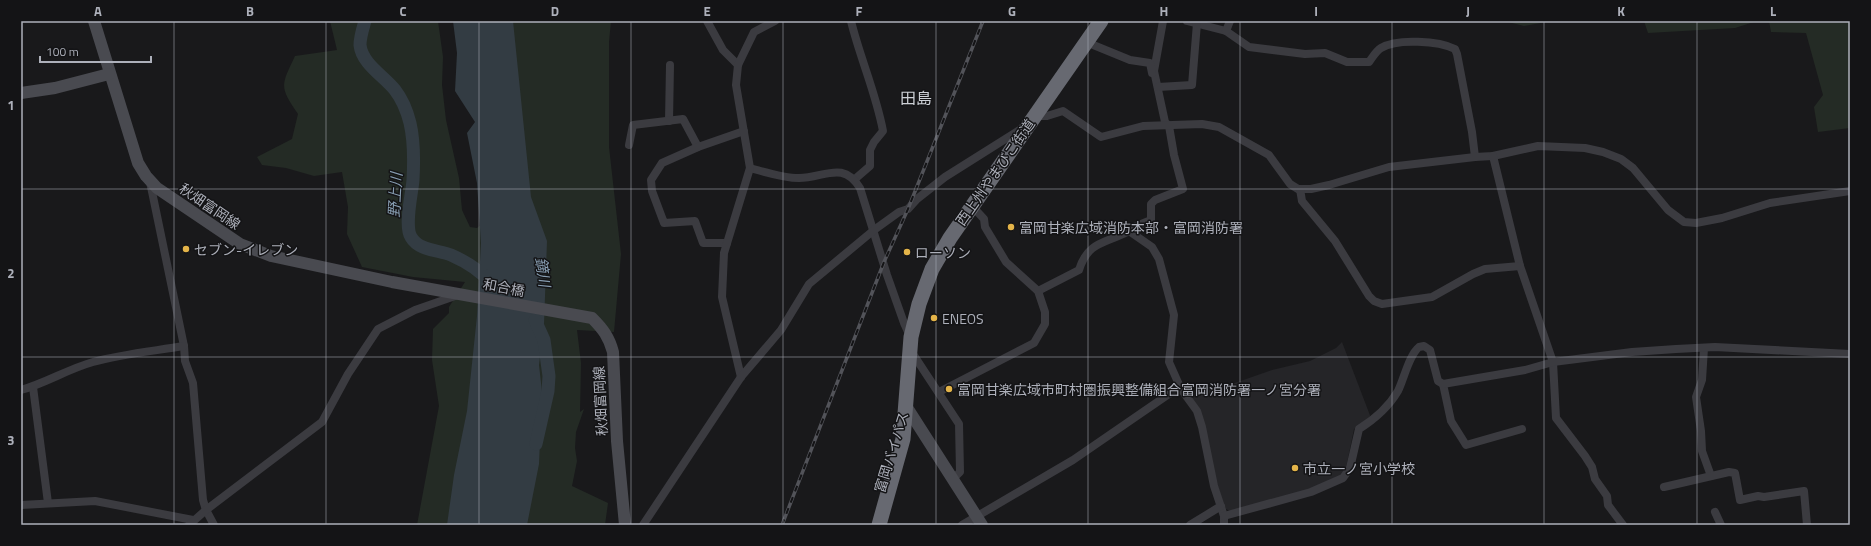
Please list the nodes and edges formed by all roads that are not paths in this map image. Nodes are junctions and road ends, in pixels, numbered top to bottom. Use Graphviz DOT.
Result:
graph roads {
  1 [pos="94,21"];
  2 [pos="707,21"];
  3 [pos="775,21"];
  4 [pos="851,21"];
  5 [pos="1101,21"];
  6 [pos="1163,21"];
  7 [pos="1187,21"];
  8 [pos="1230,21"];
  9 [pos="1197,24"];
  10 [pos="1226,31"];
  11 [pos="1086,42"];
  12 [pos="670,64"];
  13 [pos="738,65"];
  14 [pos="110,74"];
  15 [pos="1155,74"];
  16 [pos="1158,88"];
  17 [pos="21,93"];
  18 [pos="669,121"];
  19 [pos="1030,121"];
  20 [pos="1169,126"];
  21 [pos="744,131"];
  22 [pos="629,145"];
  23 [pos="698,147"];
  24 [pos="1475,156"];
  25 [pos="1493,156"];
  26 [pos="750,168"];
  27 [pos="855,179"];
  28 [pos="150,181"];
  29 [pos="1300,189"];
  30 [pos="1850,191"];
  31 [pos="972,206"];
  32 [pos="874,230"];
  33 [pos="1129,231"];
  34 [pos="727,242"];
  35 [pos="1520,266"];
  36 [pos="1038,291"];
  37 [pos="458,294"];
  38 [pos="471,296"];
  39 [pos="556,312"];
  40 [pos="911,343"];
  41 [pos="184,346"];
  42 [pos="1704,348"];
  43 [pos="1850,354"];
  44 [pos="1553,362"];
  45 [pos="741,377"];
  46 [pos="1443,384"];
  47 [pos="33,387"];
  48 [pos="1181,389"];
  49 [pos="21,390"];
  50 [pos="939,392"];
  51 [pos="906,406"];
  52 [pos="1522,429"];
  53 [pos="1711,476"];
  54 [pos="953,479"];
  55 [pos="1664,487"];
  56 [pos="48,503"];
  57 [pos="21,505"];
  58 [pos="1221,506"];
  59 [pos="206,510"];
  60 [pos="1716,512"];
  61 [pos="1224,516"];
  62 [pos="979,521"];
  63 [pos="191,523"];
  64 [pos="214,525"];
  65 [pos="625,525"];
  66 [pos="643,525"];
  67 [pos="869,525"];
  68 [pos="879,525"];
  69 [pos="962,525"];
  70 [pos="1190,525"];
  71 [pos="1224,525"];
  72 [pos="1623,525"];
  73 [pos="1721,525"];
  74 [pos="1807,525"];
  1 -- 14 [label="main road, 秋畑富岡線"];
  2 -- 13 [label="street"];
  3 -- 13 [label="street"];
  4 -- 27 [label="street"];
  5 -- 11 [label="highway, 西上州やまびこ街道"];
  6 -- 15 [label="street"];
  7 -- 9 [label="street"];
  8 -- 10 [label="street"];
  9 -- 10 [label="street"];
  9 -- 16 [label="street"];
  10 -- 24 [label="street"];
  11 -- 15 [label="street"];
  11 -- 19 [label="highway, 西上州やまびこ街道"];
  12 -- 18 [label="street"];
  13 -- 21 [label="street"];
  14 -- 17 [label="main road"];
  14 -- 28 [label="main road, 秋畑富岡線"];
  15 -- 16 [label="street"];
  16 -- 20 [label="street"];
  18 -- 22 [label="street"];
  18 -- 23 [label="street"];
  19 -- 20 [label="street"];
  19 -- 31 [label="highway, 西上州やまびこ街道"];
  19 -- 32 [label="street"];
  20 -- 29 [label="street"];
  20 -- 33 [label="street"];
  21 -- 23 [label="street"];
  21 -- 26 [label="street"];
  23 -- 34 [label="street"];
  24 -- 25 [label="street"];
  24 -- 29 [label="street"];
  25 -- 30 [label="street"];
  25 -- 35 [label="street"];
  26 -- 27 [label="street"];
  26 -- 34 [label="street"];
  27 -- 32 [label="street"];
  28 -- 37 [label="main road, 秋畑富岡線"];
  28 -- 41 [label="street"];
  29 -- 35 [label="street"];
  31 -- 36 [label="street"];
  31 -- 40 [label="highway, 西上州やまびこ街道"];
  32 -- 40 [label="street"];
  32 -- 45 [label="street"];
  33 -- 36 [label="street"];
  33 -- 48 [label="street"];
  34 -- 45 [label="street"];
  35 -- 44 [label="street"];
  36 -- 50 [label="street"];
  37 -- 38 [label="main road, 秋畑富岡線"];
  37 -- 59 [label="street"];
  38 -- 39 [label="main road, 和合橋"];
  39 -- 65 [label="main road, 秋畑富岡線"];
  40 -- 50 [label="street"];
  40 -- 51 [label="highway, 西上州やまびこ街道"];
  41 -- 47 [label="street"];
  41 -- 59 [label="street"];
  42 -- 43 [label="street"];
  42 -- 44 [label="street"];
  42 -- 53 [label="street"];
  44 -- 46 [label="street"];
  44 -- 72 [label="street"];
  45 -- 66 [label="street"];
  46 -- 52 [label="street"];
  46 -- 61 [label="street"];
  47 -- 49 [label="street"];
  47 -- 56 [label="street"];
  48 -- 58 [label="street"];
  48 -- 62 [label="street"];
  50 -- 54 [label="street"];
  51 -- 54 [label="main road"];
  51 -- 67 [label="highway, 富岡バイパス"];
  51 -- 68 [label="highway, 富岡バイパス"];
  53 -- 55 [label="street"];
  53 -- 74 [label="street"];
  54 -- 62 [label="main road"];
  56 -- 57 [label="street"];
  56 -- 63 [label="street"];
  58 -- 61 [label="street"];
  58 -- 70 [label="street"];
  59 -- 63 [label="street"];
  59 -- 64 [label="street"];
  60 -- 73 [label="street"];
  61 -- 71 [label="street"];
  62 -- 69 [label="street"];
}
